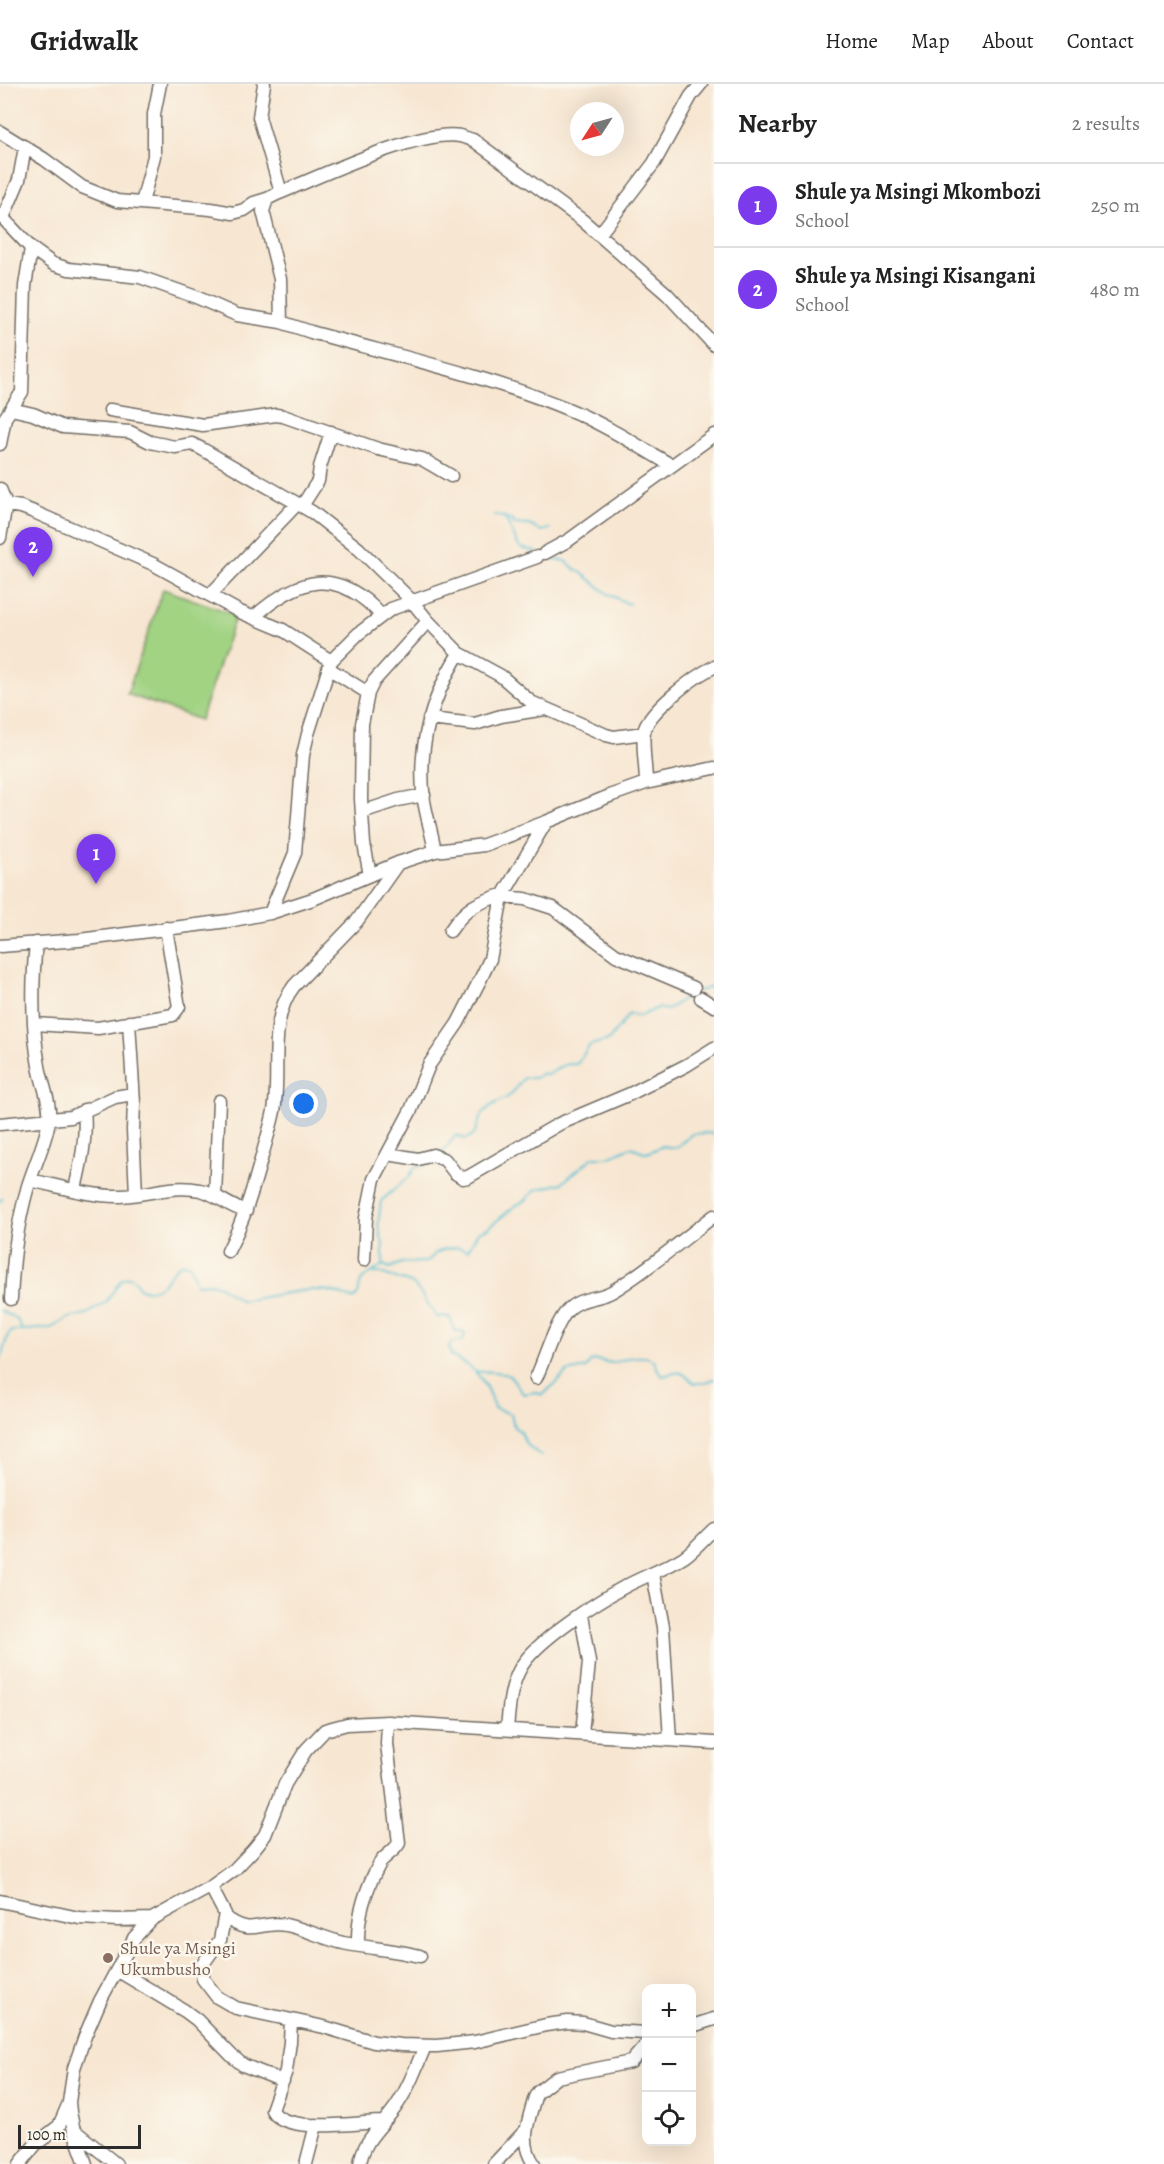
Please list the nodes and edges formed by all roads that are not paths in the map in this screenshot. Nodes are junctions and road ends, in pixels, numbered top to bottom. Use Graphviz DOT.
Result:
graph roads {
  1 [pos="160,84"];
  2 [pos="264,84"];
  3 [pos="701,84"];
  4 [pos="0,132"];
  5 [pos="25,147"];
  6 [pos="272,197"];
  7 [pos="142,203"];
  8 [pos="1,216"];
  9 [pos="599,235"];
  10 [pos="31,248"];
  11 [pos="281,322"];
  12 [pos="714,345"];
  13 [pos="11,409"];
  14 [pos="110,410"];
  15 [pos="331,432"];
  16 [pos="714,435"];
  17 [pos="0,444"];
  18 [pos="671,465"];
  19 [pos="451,476"];
  20 [pos="0,489"];
  21 [pos="3,504"];
  22 [pos="300,505"];
  23 [pos="0,538"];
  24 [pos="210,595"];
  25 [pos="411,600"];
  26 [pos="381,615"];
  27 [pos="254,617"];
  28 [pos="428,621"];
  29 [pos="459,653"];
  30 [pos="329,665"];
  31 [pos="714,667"];
  32 [pos="368,693"];
  33 [pos="545,709"];
  34 [pos="429,719"];
  35 [pos="644,733"];
  36 [pos="714,768"];
  37 [pos="646,783"];
  38 [pos="424,795"];
  39 [pos="362,812"];
  40 [pos="546,822"];
  41 [pos="435,851"];
  42 [pos="398,863"];
  43 [pos="370,875"];
  44 [pos="503,895"];
  45 [pos="270,913"];
  46 [pos="166,928"];
  47 [pos="450,931"];
  48 [pos="36,943"];
  49 [pos="0,946"];
  50 [pos="714,1005"];
  51 [pos="129,1022"];
  52 [pos="35,1024"];
  53 [pos="714,1048"];
  54 [pos="134,1094"];
  55 [pos="219,1101"];
  56 [pos="84,1110"];
  57 [pos="49,1120"];
  58 [pos="0,1124"];
  59 [pos="388,1154"];
  60 [pos="30,1180"];
  61 [pos="75,1189"];
  62 [pos="136,1194"];
  63 [pos="215,1196"];
  64 [pos="246,1211"];
  65 [pos="714,1215"];
  66 [pos="228,1251"];
  67 [pos="364,1260"];
  68 [pos="11,1299"];
  69 [pos="536,1378"];
  70 [pos="714,1529"];
  71 [pos="653,1574"];
  72 [pos="581,1615"];
  73 [pos="388,1722"];
  74 [pos="507,1729"];
  75 [pos="582,1734"];
  76 [pos="670,1740"];
  77 [pos="714,1743"];
  78 [pos="212,1886"];
  79 [pos="0,1901"];
  80 [pos="225,1917"];
  81 [pos="152,1919"];
  82 [pos="358,1945"];
  83 [pos="420,1956"];
  84 [pos="117,1970"];
  85 [pos="714,2019"];
  86 [pos="291,2020"];
  87 [pos="696,2025"];
  88 [pos="642,2033"];
  89 [pos="425,2046"];
  90 [pos="642,2050"];
  91 [pos="283,2081"];
  92 [pos="69,2102"];
  93 [pos="384,2122"];
  94 [pos="316,2125"];
  95 [pos="526,2130"];
  96 [pos="74,2131"];
  97 [pos="20,2164"];
  98 [pos="86,2164"];
  99 [pos="116,2164"];
  100 [pos="306,2164"];
  101 [pos="360,2164"];
  102 [pos="494,2164"];
  103 [pos="534,2164"];
  1 -- 7 [label="street"];
  2 -- 6 [label="street"];
  3 -- 9 [label="street"];
  4 -- 5 [label="street"];
  5 -- 7 [label="street"];
  5 -- 8 [label="street"];
  6 -- 7 [label="street"];
  6 -- 9 [label="street"];
  6 -- 11 [label="street"];
  8 -- 10 [label="street"];
  9 -- 12 [label="street"];
  10 -- 11 [label="street"];
  10 -- 13 [label="street"];
  11 -- 18 [label="street"];
  13 -- 17 [label="street"];
  13 -- 22 [label="street"];
  14 -- 15 [label="street"];
  15 -- 19 [label="street"];
  15 -- 22 [label="street"];
  16 -- 18 [label="street"];
  18 -- 25 [label="street"];
  20 -- 21 [label="street"];
  21 -- 23 [label="street"];
  21 -- 24 [label="street"];
  22 -- 24 [label="street"];
  22 -- 25 [label="street"];
  24 -- 27 [label="street"];
  25 -- 26 [label="street"];
  25 -- 28 [label="street"];
  26 -- 27 [label="street"];
  26 -- 30 [label="street"];
  27 -- 30 [label="street"];
  28 -- 29 [label="street"];
  28 -- 32 [label="street"];
  29 -- 33 [label="street"];
  29 -- 34 [label="street"];
  30 -- 32 [label="street"];
  30 -- 45 [label="street"];
  31 -- 35 [label="street"];
  32 -- 39 [label="street"];
  33 -- 34 [label="street"];
  33 -- 35 [label="street"];
  34 -- 38 [label="street"];
  35 -- 37 [label="street"];
  36 -- 37 [label="street"];
  37 -- 40 [label="street"];
  38 -- 39 [label="street"];
  38 -- 41 [label="street"];
  39 -- 43 [label="street"];
  40 -- 41 [label="street"];
  40 -- 44 [label="street"];
  41 -- 42 [label="street"];
  42 -- 43 [label="street"];
  42 -- 64 [label="street"];
  43 -- 45 [label="street"];
  44 -- 47 [label="street"];
  44 -- 50 [label="street"];
  44 -- 59 [label="street"];
  45 -- 46 [label="street"];
  46 -- 48 [label="street"];
  46 -- 51 [label="street"];
  48 -- 49 [label="street"];
  48 -- 52 [label="street"];
  51 -- 52 [label="street"];
  51 -- 54 [label="street"];
  52 -- 57 [label="street"];
  53 -- 59 [label="street"];
  54 -- 56 [label="street"];
  54 -- 62 [label="street"];
  55 -- 63 [label="street"];
  56 -- 57 [label="street"];
  56 -- 61 [label="street"];
  57 -- 58 [label="street"];
  57 -- 60 [label="street"];
  59 -- 67 [label="street"];
  60 -- 61 [label="street"];
  60 -- 68 [label="street"];
  61 -- 62 [label="street"];
  62 -- 63 [label="street"];
  63 -- 64 [label="street"];
  64 -- 66 [label="street"];
  65 -- 69 [label="street"];
  70 -- 71 [label="street"];
  71 -- 72 [label="street"];
  71 -- 76 [label="street"];
  72 -- 74 [label="street"];
  72 -- 75 [label="street"];
  73 -- 74 [label="street"];
  73 -- 78 [label="street"];
  73 -- 82 [label="street"];
  74 -- 75 [label="street"];
  75 -- 76 [label="street"];
  76 -- 77 [label="street"];
  78 -- 80 [label="street"];
  78 -- 81 [label="street"];
  79 -- 81 [label="street"];
  80 -- 82 [label="street"];
  80 -- 86 [label="street"];
  81 -- 84 [label="street"];
  82 -- 83 [label="street"];
  84 -- 91 [label="street"];
  84 -- 92 [label="street"];
  85 -- 87 [label="street"];
  86 -- 89 [label="street"];
  86 -- 91 [label="street"];
  88 -- 89 [label="street"];
  89 -- 93 [label="street"];
  90 -- 95 [label="street"];
  91 -- 94 [label="street"];
  92 -- 96 [label="street"];
  92 -- 97 [label="street"];
  93 -- 94 [label="street"];
  93 -- 101 [label="street"];
  94 -- 100 [label="street"];
  95 -- 102 [label="street"];
  95 -- 103 [label="street"];
  96 -- 98 [label="street"];
  96 -- 99 [label="street"];
}
